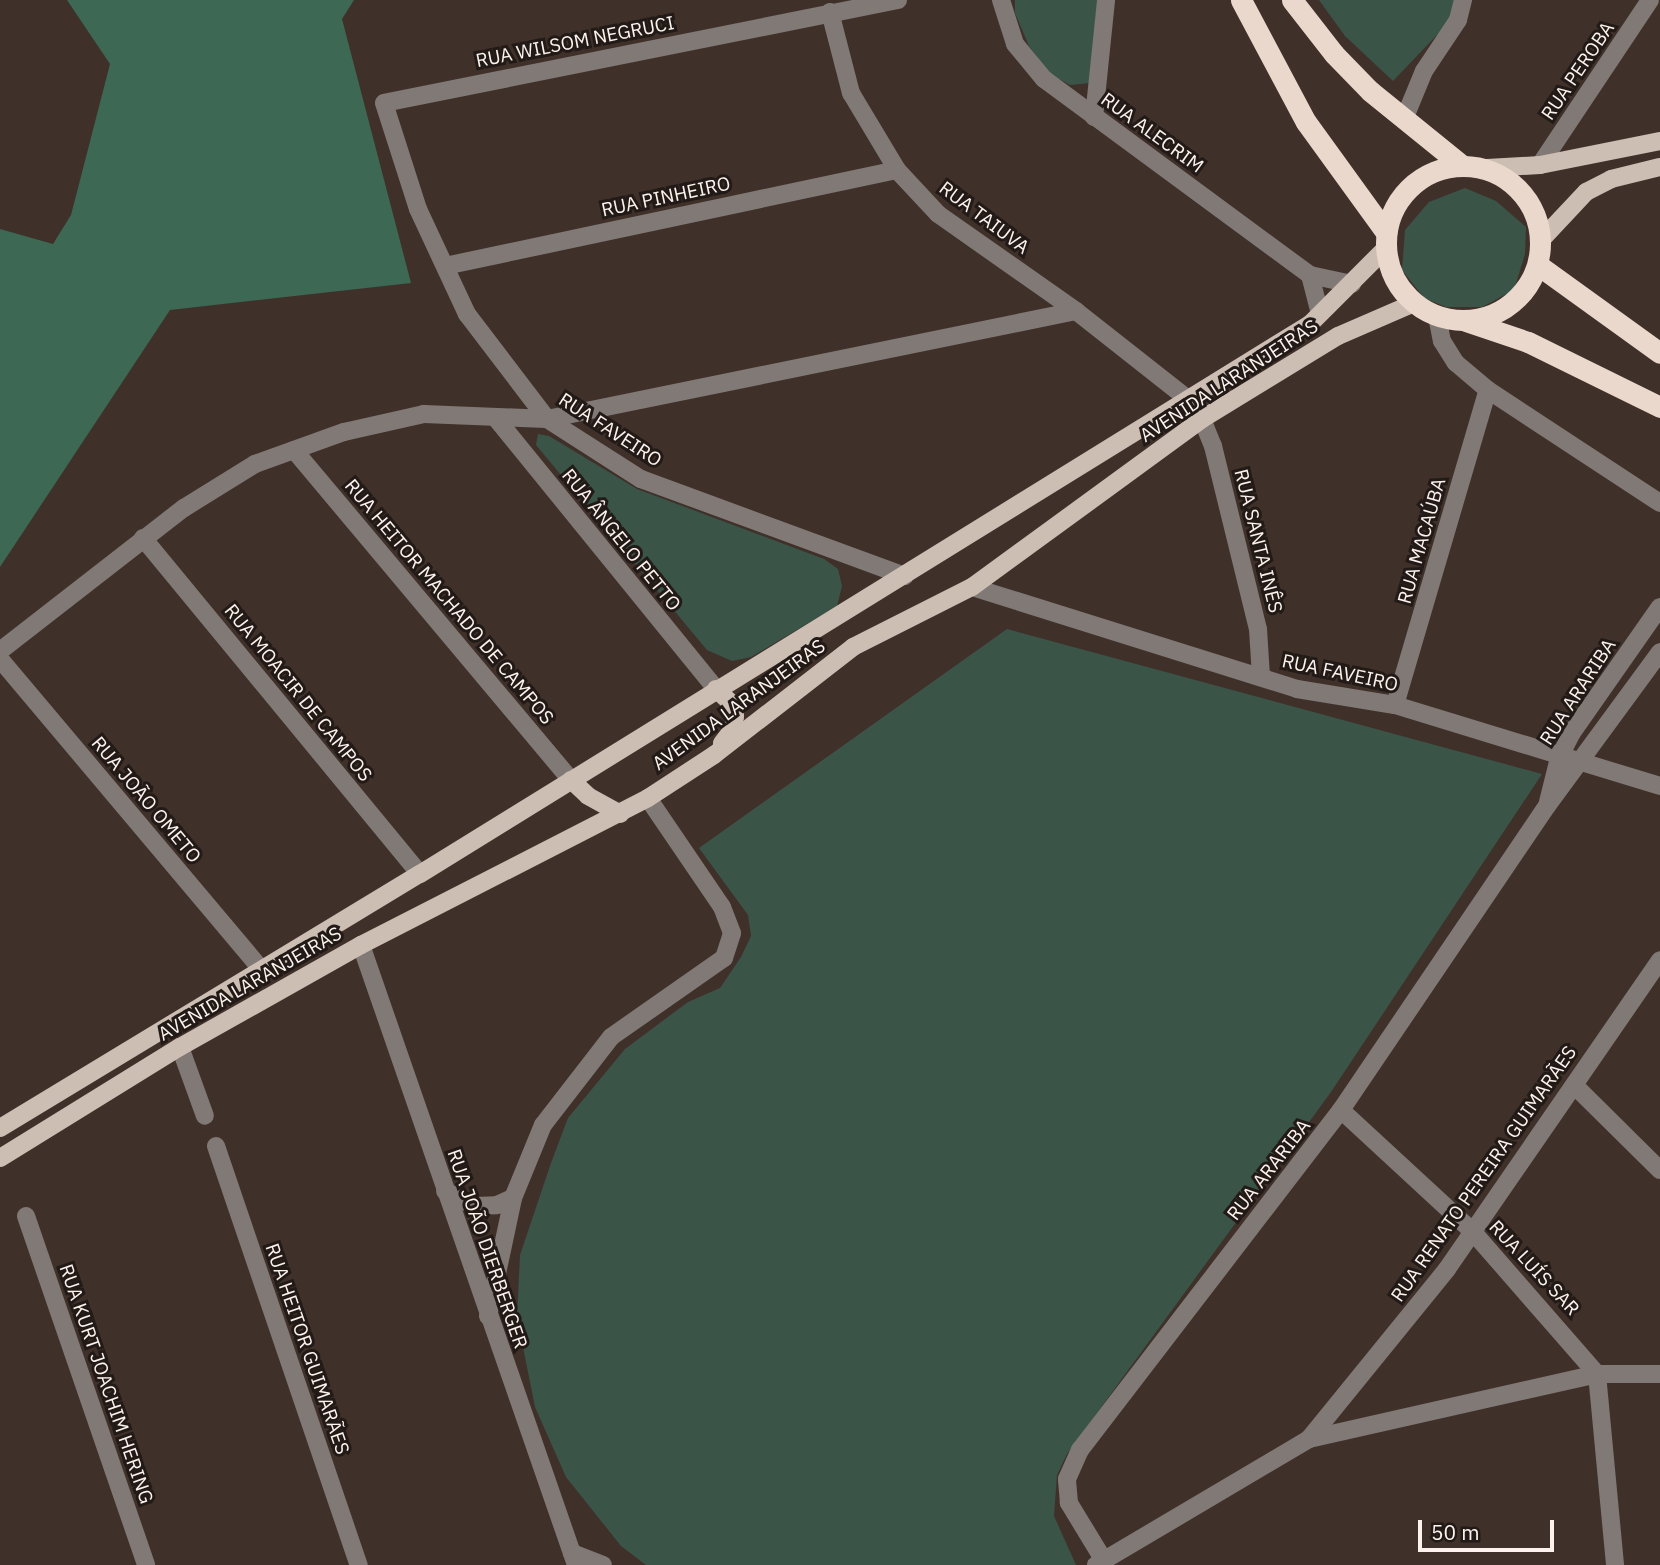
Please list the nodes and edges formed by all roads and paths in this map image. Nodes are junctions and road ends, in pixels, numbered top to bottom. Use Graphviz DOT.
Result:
graph roads {
  1 [pos="898,0"];
  2 [pos="1001,0"];
  3 [pos="1106,0"];
  4 [pos="1241,0"];
  5 [pos="1292,0"];
  6 [pos="1463,0"];
  7 [pos="1650,0"];
  8 [pos="830,12"];
  9 [pos="384,103"];
  10 [pos="1094,117"];
  11 [pos="1405,117"];
  12 [pos="1660,141"];
  13 [pos="1460,164"];
  14 [pos="1540,165"];
  15 [pos="1660,167"];
  16 [pos="1487,168"];
  17 [pos="897,170"];
  18 [pos="1541,240"];
  19 [pos="1385,241"];
  20 [pos="1538,265"];
  21 [pos="445,266"];
  22 [pos="1310,275"];
  23 [pos="1352,284"];
  24 [pos="1414,303"];
  25 [pos="1076,311"];
  26 [pos="1320,314"];
  27 [pos="1437,316"];
  28 [pos="1464,320"];
  29 [pos="1660,352"];
  30 [pos="1488,390"];
  31 [pos="1188,399"];
  32 [pos="1660,407"];
  33 [pos="495,417"];
  34 [pos="547,419"];
  35 [pos="1202,419"];
  36 [pos="294,450"];
  37 [pos="1660,503"];
  38 [pos="143,538"];
  39 [pos="905,576"];
  40 [pos="972,587"];
  41 [pos="1660,607"];
  42 [pos="0,651"];
  43 [pos="1660,652"];
  44 [pos="0,659"];
  45 [pos="1261,677"];
  46 [pos="716,689"];
  47 [pos="1395,705"];
  48 [pos="714,755"];
  49 [pos="1559,758"];
  50 [pos="1581,764"];
  51 [pos="571,780"];
  52 [pos="1660,786"];
  53 [pos="648,798"];
  54 [pos="1547,806"];
  55 [pos="620,814"];
  56 [pos="420,874"];
  57 [pos="361,945"];
  58 [pos="1660,960"];
  59 [pos="259,967"];
  60 [pos="180,1047"];
  61 [pos="1574,1085"];
  62 [pos="1342,1110"];
  63 [pos="205,1116"];
  64 [pos="0,1128"];
  65 [pos="216,1146"];
  66 [pos="1,1156"];
  67 [pos="1660,1170"];
  68 [pos="445,1191"];
  69 [pos="513,1198"];
  70 [pos="26,1216"];
  71 [pos="1473,1232"];
  72 [pos="488,1316"];
  73 [pos="1597,1374"];
  74 [pos="1660,1374"];
  75 [pos="1309,1439"];
  76 [pos="574,1559"];
  77 [pos="1099,1562"];
  78 [pos="146,1565"];
  79 [pos="359,1565"];
  80 [pos="603,1565"];
  81 [pos="1615,1565"];
  1 -- 8 [label="street, RUA WILSOM NEGRUCI"];
  2 -- 10 [label="street, RUA ALECRIM"];
  3 -- 10 [label="street"];
  4 -- 19 [label="highway"];
  5 -- 11 [label="highway"];
  6 -- 11 [label="street"];
  7 -- 14 [label="street, RUA PEROBA"];
  8 -- 9 [label="street, RUA WILSOM NEGRUCI"];
  8 -- 17 [label="street, RUA TAIUVA"];
  9 -- 21 [label="street, RUA FAVEIRO"];
  10 -- 22 [label="street, RUA ALECRIM"];
  11 -- 13 [label="highway"];
  12 -- 14 [label="main road"];
  13 -- 16 [label="highway"];
  13 -- 19 [label="highway"];
  14 -- 16 [label="main road"];
  15 -- 18 [label="main road"];
  16 -- 18 [label="highway"];
  17 -- 21 [label="street, RUA PINHEIRO"];
  17 -- 25 [label="street, RUA TAIUVA"];
  18 -- 20 [label="highway"];
  19 -- 23 [label="main road, AVENIDA LARANJEIRAS"];
  19 -- 24 [label="highway"];
  20 -- 28 [label="highway"];
  20 -- 29 [label="highway"];
  21 -- 34 [label="street, RUA FAVEIRO"];
  22 -- 23 [label="street, RUA ALECRIM"];
  22 -- 26 [label="street"];
  23 -- 26 [label="main road, AVENIDA LARANJEIRAS"];
  24 -- 27 [label="highway"];
  24 -- 35 [label="main road, AVENIDA LARANJEIRAS"];
  25 -- 31 [label="street, RUA TAIUVA"];
  25 -- 34 [label="street"];
  26 -- 31 [label="main road, AVENIDA LARANJEIRAS"];
  27 -- 28 [label="highway"];
  27 -- 30 [label="street"];
  28 -- 32 [label="highway"];
  30 -- 37 [label="street"];
  30 -- 47 [label="street, RUA MACAÚBA"];
  31 -- 39 [label="main road, AVENIDA LARANJEIRAS"];
  33 -- 34 [label="street"];
  33 -- 36 [label="street"];
  33 -- 46 [label="street, RUA ÂNGELO PETTO"];
  34 -- 39 [label="street, RUA FAVEIRO"];
  35 -- 40 [label="main road, AVENIDA LARANJEIRAS"];
  35 -- 45 [label="street, RUA SANTA INÊS"];
  36 -- 38 [label="street"];
  36 -- 51 [label="street, RUA HEITOR MACHADO DE CAMPOS"];
  38 -- 42 [label="street"];
  38 -- 56 [label="street, RUA MOACIR DE CAMPOS"];
  39 -- 46 [label="main road, AVENIDA LARANJEIRAS"];
  40 -- 45 [label="street, RUA FAVEIRO"];
  40 -- 48 [label="main road, AVENIDA LARANJEIRAS"];
  41 -- 49 [label="street, RUA ARARIBA"];
  43 -- 50 [label="street, RUA ARARIBA"];
  44 -- 59 [label="street, RUA JOÃO OMETO"];
  45 -- 47 [label="street, RUA FAVEIRO"];
  46 -- 48 [label="main road"];
  46 -- 51 [label="main road, AVENIDA LARANJEIRAS"];
  47 -- 49 [label="street, RUA FAVEIRO"];
  48 -- 53 [label="main road, AVENIDA LARANJEIRAS"];
  49 -- 50 [label="street, RUA FAVEIRO"];
  49 -- 54 [label="street, RUA ARARIBA"];
  50 -- 52 [label="street, RUA FAVEIRO"];
  50 -- 54 [label="street, RUA ARARIBA"];
  51 -- 55 [label="main road"];
  51 -- 56 [label="main road, AVENIDA LARANJEIRAS"];
  53 -- 55 [label="main road, AVENIDA LARANJEIRAS"];
  53 -- 69 [label="street"];
  54 -- 62 [label="street, RUA ARARIBA"];
  55 -- 57 [label="main road, AVENIDA LARANJEIRAS"];
  56 -- 59 [label="main road, AVENIDA LARANJEIRAS"];
  57 -- 60 [label="main road, AVENIDA LARANJEIRAS"];
  57 -- 68 [label="street, RUA JOÃO DIERBERGER"];
  58 -- 61 [label="street, RUA RENATO PEREIRA GUIMARÃES"];
  59 -- 64 [label="main road, AVENIDA LARANJEIRAS"];
  60 -- 63 [label="street"];
  60 -- 66 [label="main road, AVENIDA LARANJEIRAS"];
  61 -- 67 [label="street"];
  61 -- 71 [label="street, RUA RENATO PEREIRA GUIMARÃES"];
  62 -- 71 [label="street, RUA LUÍS SAR"];
  62 -- 77 [label="street, RUA ARARIBA"];
  65 -- 79 [label="street, RUA HEITOR GUIMARÃES"];
  68 -- 69 [label="street"];
  68 -- 72 [label="street, RUA JOÃO DIERBERGER"];
  69 -- 72 [label="street"];
  70 -- 78 [label="street, RUA KURT JOACHIM HERING"];
  71 -- 73 [label="street, RUA LUÍS SAR"];
  71 -- 75 [label="street, RUA RENATO PEREIRA GUIMARÃES"];
  72 -- 76 [label="street, RUA JOÃO DIERBERGER"];
  73 -- 74 [label="street"];
  73 -- 75 [label="street"];
  73 -- 81 [label="street"];
  75 -- 77 [label="street"];
  76 -- 80 [label="street"];
}
